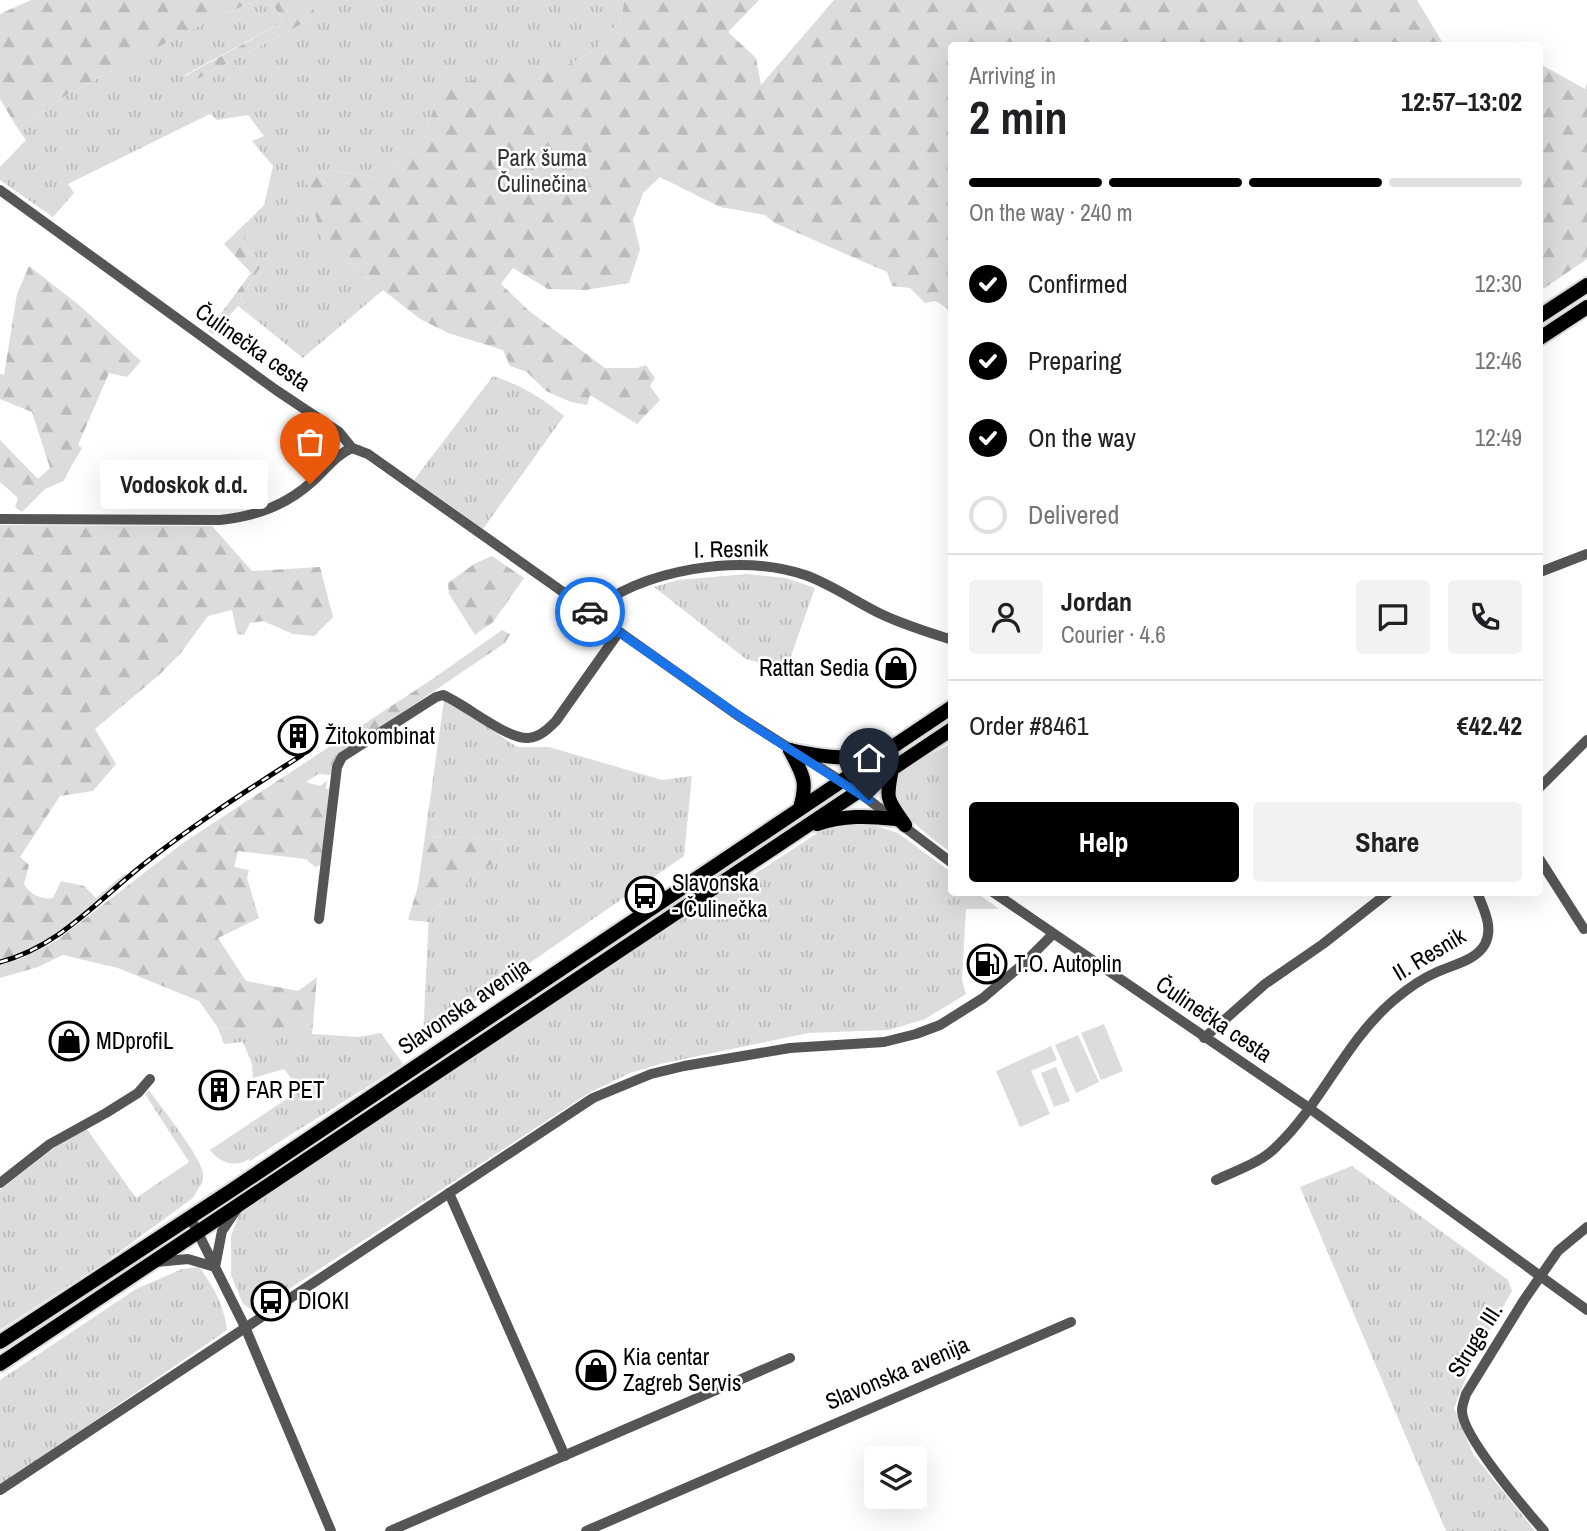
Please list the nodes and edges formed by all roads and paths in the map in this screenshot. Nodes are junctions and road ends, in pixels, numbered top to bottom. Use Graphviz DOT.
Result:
graph roads {
  1 [pos="0,190"];
  2 [pos="1587,285"];
  3 [pos="1587,307"];
  4 [pos="1543,314"];
  5 [pos="1543,336"];
  6 [pos="352,448"];
  7 [pos="0,519"];
  8 [pos="1587,554"];
  9 [pos="1543,571"];
  10 [pos="590,612"];
  11 [pos="619,632"];
  12 [pos="948,639"];
  13 [pos="948,710"];
  14 [pos="948,732"];
  15 [pos="1587,740"];
  16 [pos="898,744"];
  17 [pos="790,750"];
  18 [pos="892,768"];
  19 [pos="842,781"];
  20 [pos="1543,784"];
  21 [pos="857,791"];
  22 [pos="800,808"];
  23 [pos="901,822"];
  24 [pos="802,829"];
  25 [pos="948,860"];
  26 [pos="1543,865"];
  27 [pos="999,896"];
  28 [pos="1384,896"];
  29 [pos="1479,896"];
  30 [pos="319,919"];
  31 [pos="1584,929"];
  32 [pos="1053,934"];
  33 [pos="1204,1038"];
  34 [pos="150,1079"];
  35 [pos="1309,1108"];
  36 [pos="1216,1180"];
  37 [pos="0,1183"];
  38 [pos="449,1193"];
  39 [pos="240,1204"];
  40 [pos="190,1217"];
  41 [pos="1587,1227"];
  42 [pos="196,1233"];
  43 [pos="154,1262"];
  44 [pos="215,1267"];
  45 [pos="1542,1276"];
  46 [pos="1587,1310"];
  47 [pos="1071,1322"];
  48 [pos="245,1327"];
  49 [pos="0,1342"];
  50 [pos="790,1358"];
  51 [pos="0,1364"];
  52 [pos="565,1456"];
  53 [pos="0,1490"];
  54 [pos="331,1531"];
  55 [pos="390,1531"];
  56 [pos="586,1531"];
  57 [pos="1544,1531"];
  1 -- 6 [label="street, Čulinečka cesta"];
  2 -- 4 [label="main road"];
  3 -- 5 [label="main road"];
  6 -- 7 [label="street"];
  6 -- 10 [label="street, Čulinečka cesta"];
  8 -- 9 [label="street"];
  10 -- 11 [label="street, Čulinečka cesta"];
  10 -- 12 [label="street, I. Resnik"];
  11 -- 17 [label="street, Čulinečka cesta"];
  11 -- 30 [label="street"];
  13 -- 16 [label="main road, Slavonska avenija"];
  14 -- 18 [label="main road, Slavonska avenija"];
  15 -- 20 [label="street"];
  16 -- 17 [label="main road"];
  16 -- 19 [label="main road, Slavonska avenija"];
  17 -- 19 [label="street, Čulinečka cesta"];
  17 -- 22 [label="main road"];
  18 -- 21 [label="main road, Slavonska avenija"];
  18 -- 23 [label="main road"];
  19 -- 21 [label="street, Čulinečka cesta"];
  19 -- 22 [label="main road, Slavonska avenija"];
  21 -- 23 [label="street, Čulinečka cesta"];
  21 -- 24 [label="main road, Slavonska avenija"];
  22 -- 40 [label="main road, Slavonska avenija"];
  23 -- 24 [label="main road"];
  23 -- 25 [label="street, Čulinečka cesta"];
  24 -- 39 [label="main road, Slavonska avenija"];
  26 -- 31 [label="street"];
  27 -- 32 [label="street, Čulinečka cesta"];
  28 -- 33 [label="street"];
  29 -- 35 [label="street, II. Resnik"];
  32 -- 33 [label="street, Čulinečka cesta"];
  32 -- 38 [label="street"];
  33 -- 35 [label="street, Čulinečka cesta"];
  34 -- 37 [label="street"];
  35 -- 36 [label="street"];
  35 -- 45 [label="street, Čulinečka cesta"];
  38 -- 48 [label="street"];
  38 -- 52 [label="street"];
  39 -- 42 [label="main road, Slavonska avenija"];
  39 -- 44 [label="street, Slavonska avenija"];
  40 -- 42 [label="street"];
  40 -- 49 [label="main road, Slavonska avenija"];
  41 -- 45 [label="street"];
  42 -- 43 [label="main road, Slavonska avenija"];
  42 -- 44 [label="street"];
  43 -- 44 [label="street, Slavonska avenija"];
  43 -- 51 [label="main road, Slavonska avenija"];
  44 -- 48 [label="street"];
  45 -- 46 [label="street, Čulinečka cesta"];
  45 -- 57 [label="street, Struge III."];
  47 -- 56 [label="street, Slavonska avenija"];
  48 -- 53 [label="street"];
  48 -- 54 [label="street"];
  50 -- 52 [label="street"];
  52 -- 55 [label="street"];
}
